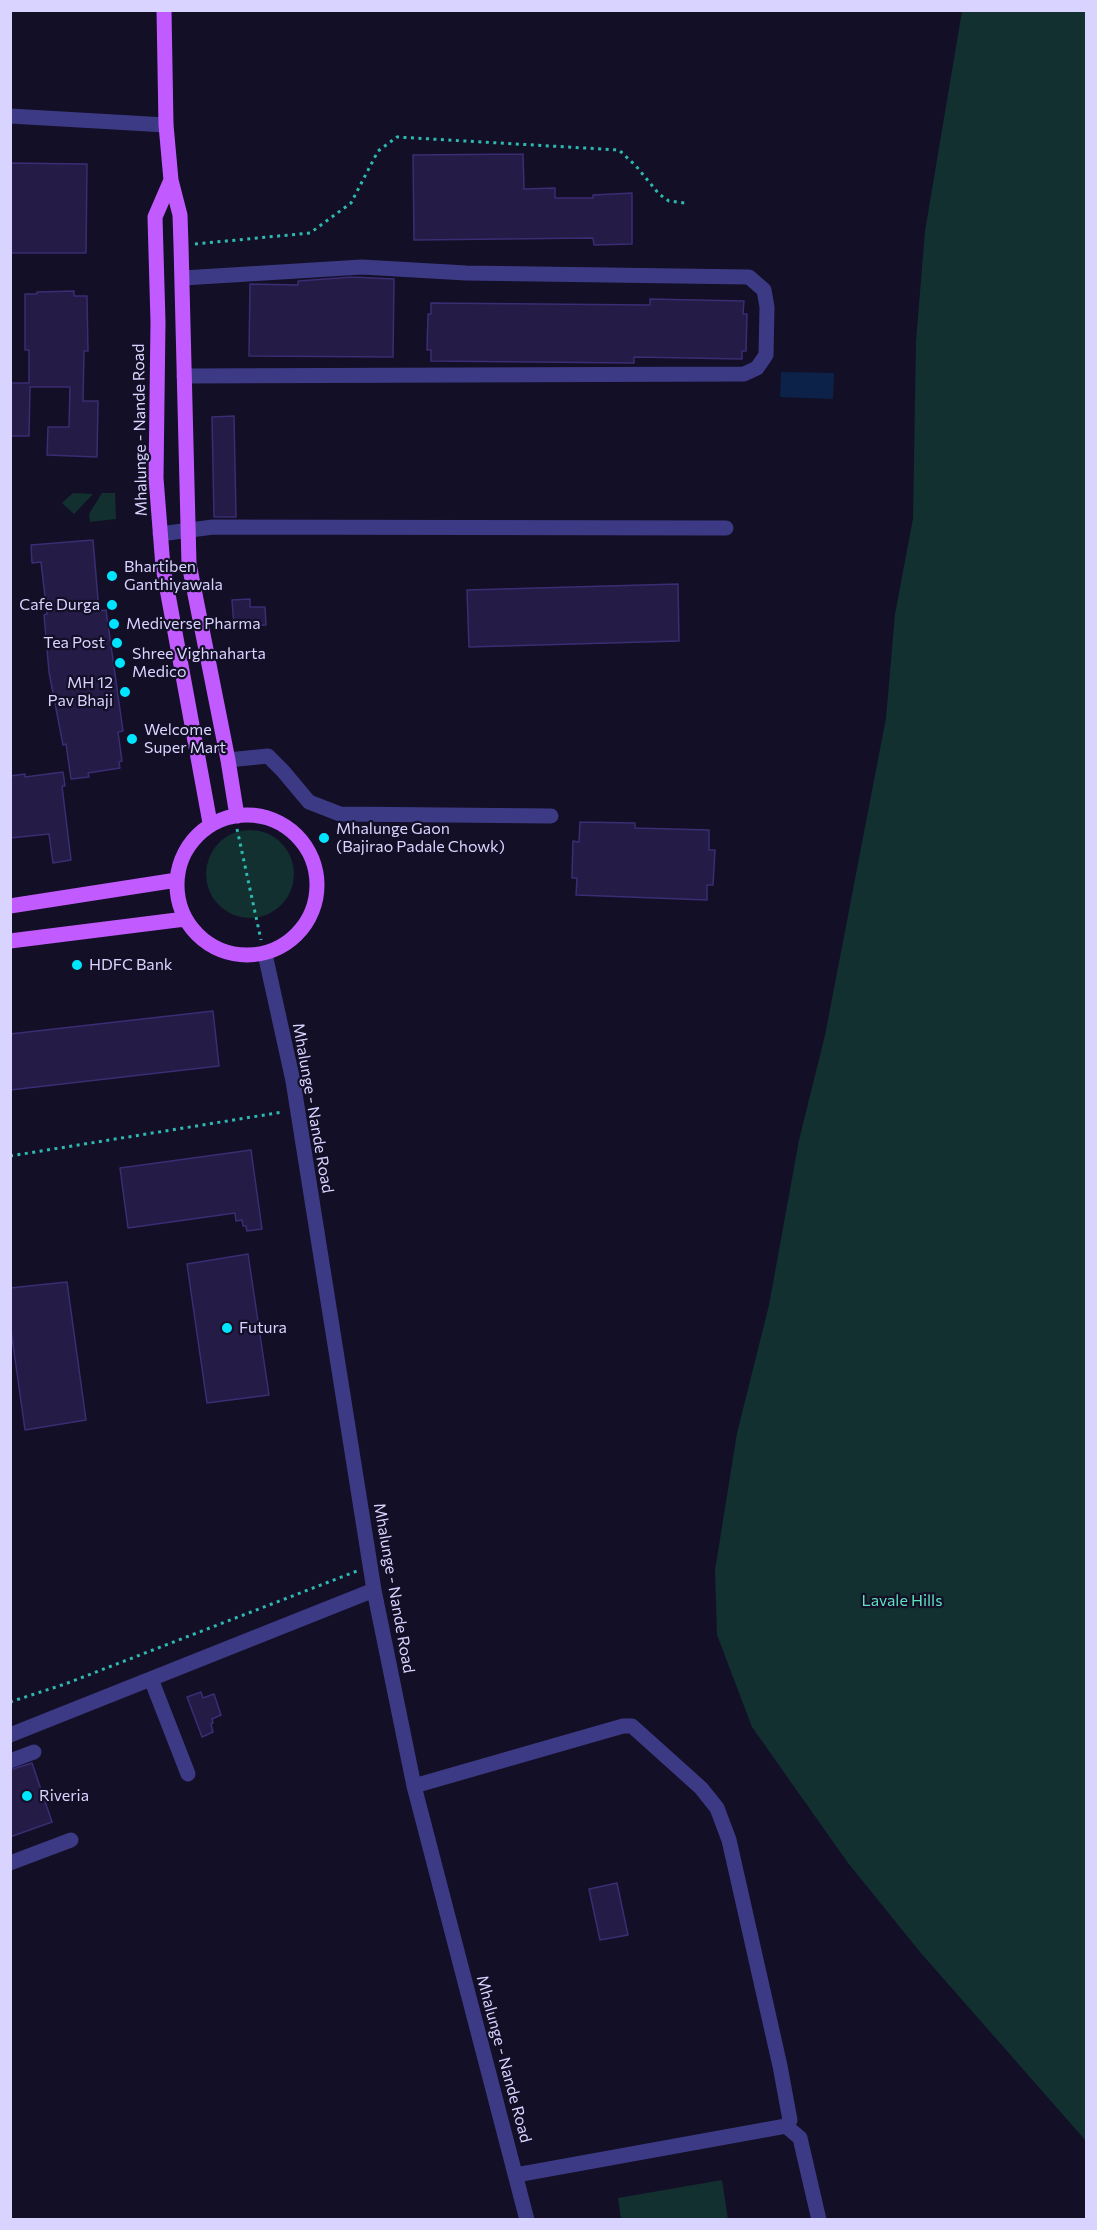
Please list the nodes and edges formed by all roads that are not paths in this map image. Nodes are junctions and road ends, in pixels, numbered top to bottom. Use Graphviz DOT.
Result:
graph roads {
  1 [pos="164,10"];
  2 [pos="10,116"];
  3 [pos="166,125"];
  4 [pos="171,180"];
  5 [pos="183,278"];
  6 [pos="183,376"];
  7 [pos="726,528"];
  8 [pos="188,532"];
  9 [pos="160,534"];
  10 [pos="228,760"];
  11 [pos="237,816"];
  12 [pos="551,816"];
  13 [pos="210,823"];
  14 [pos="177,880"];
  15 [pos="10,906"];
  16 [pos="185,919"];
  17 [pos="10,941"];
  18 [pos="265,954"];
  19 [pos="374,1590"];
  20 [pos="151,1679"];
  21 [pos="10,1735"];
  22 [pos="34,1752"];
  23 [pos="10,1761"];
  24 [pos="188,1774"];
  25 [pos="414,1786"];
  26 [pos="71,1840"];
  27 [pos="10,1863"];
  28 [pos="786,2126"];
  29 [pos="516,2175"];
  30 [pos="527,2220"];
  31 [pos="819,2220"];
  1 -- 3 [label="main road, Mhalunge - Nande Road"];
  2 -- 3 [label="street"];
  3 -- 4 [label="main road, Mhalunge - Nande Road"];
  4 -- 5 [label="main road, Mhalunge - Nande Road"];
  4 -- 9 [label="main road, Mhalunge - Nande Road"];
  5 -- 6 [label="main road, Mhalunge - Nande Road"];
  5 -- 6 [label="street"];
  6 -- 8 [label="main road, Mhalunge - Nande Road"];
  7 -- 8 [label="street"];
  8 -- 9 [label="street"];
  8 -- 10 [label="main road, Mhalunge - Nande Road"];
  9 -- 13 [label="main road, Mhalunge - Nande Road"];
  10 -- 11 [label="main road, Mhalunge - Nande Road"];
  10 -- 12 [label="street"];
  11 -- 13 [label="main road"];
  11 -- 18 [label="main road"];
  13 -- 14 [label="main road"];
  14 -- 15 [label="main road"];
  14 -- 16 [label="main road"];
  16 -- 17 [label="main road"];
  16 -- 18 [label="main road"];
  18 -- 19 [label="street, Mhalunge - Nande Road"];
  19 -- 20 [label="street"];
  19 -- 25 [label="street, Mhalunge - Nande Road"];
  20 -- 21 [label="street"];
  20 -- 24 [label="street"];
  22 -- 23 [label="street"];
  25 -- 28 [label="street"];
  25 -- 29 [label="street, Mhalunge - Nande Road"];
  26 -- 27 [label="street"];
  28 -- 29 [label="street"];
  28 -- 31 [label="street"];
  29 -- 30 [label="street, Mhalunge - Nande Road"];
}
